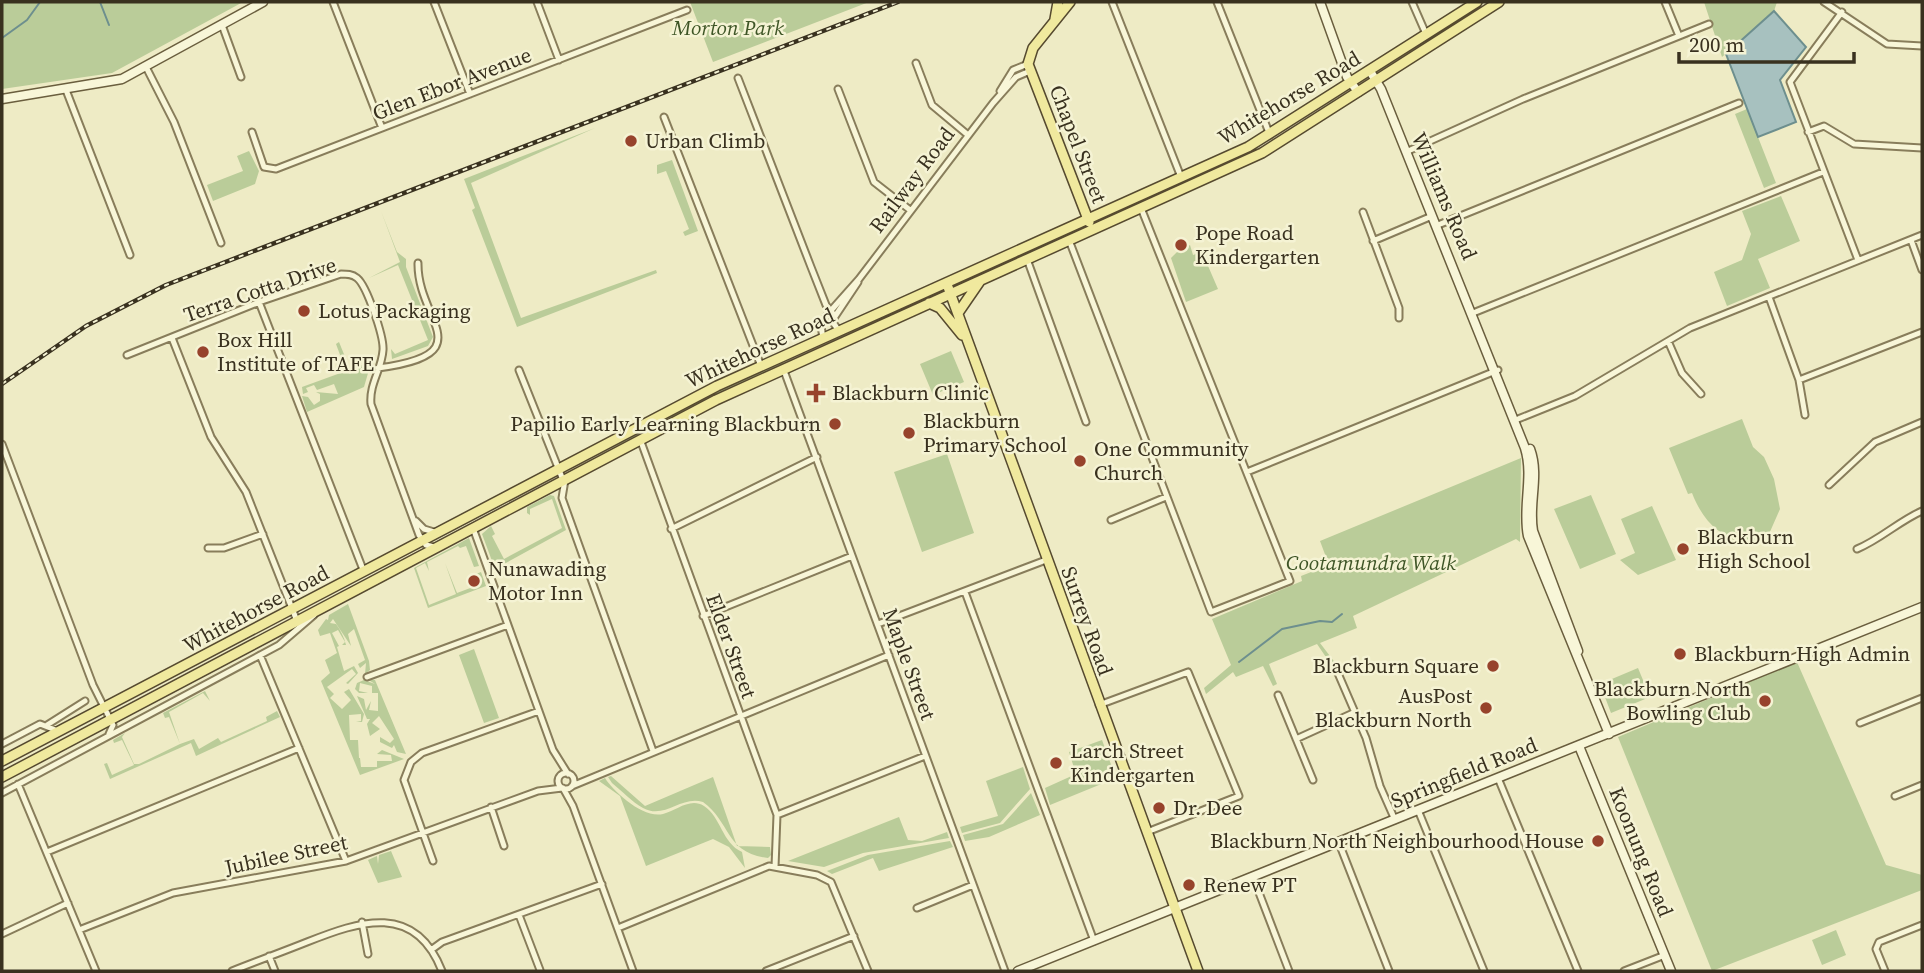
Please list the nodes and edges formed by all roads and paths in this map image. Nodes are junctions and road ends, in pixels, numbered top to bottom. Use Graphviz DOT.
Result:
graph roads {
  1 [pos="263,2"];
  2 [pos="333,2"];
  3 [pos="434,2"];
  4 [pos="537,2"];
  5 [pos="1060,2"];
  6 [pos="1070,2"];
  7 [pos="1112,2"];
  8 [pos="1217,2"];
  9 [pos="1320,2"];
  10 [pos="1412,2"];
  11 [pos="1476,2"];
  12 [pos="1499,2"];
  13 [pos="1665,2"];
  14 [pos="1824,2"];
  15 [pos="687,10"];
  16 [pos="1842,12"];
  17 [pos="1055,20"];
  18 [pos="1709,24"];
  19 [pos="222,25"];
  20 [pos="1426,34"];
  21 [pos="1679,36"];
  22 [pos="1922,46"];
  23 [pos="559,60"];
  24 [pos="916,63"];
  25 [pos="146,67"];
  26 [pos="1029,67"];
  27 [pos="1370,71"];
  28 [pos="241,77"];
  29 [pos="738,78"];
  30 [pos="1376,80"];
  31 [pos="1351,83"];
  32 [pos="838,89"];
  33 [pos="66,90"];
  34 [pos="1358,92"];
  35 [pos="470,94"];
  36 [pos="2,99"];
  37 [pos="1740,103"];
  38 [pos="664,117"];
  39 [pos="382,128"];
  40 [pos="252,132"];
  41 [pos="1808,132"];
  42 [pos="968,135"];
  43 [pos="1270,135"];
  44 [pos="1922,148"];
  45 [pos="1406,152"];
  46 [pos="1824,172"];
  47 [pos="1181,177"];
  48 [pos="1141,208"];
  49 [pos="909,210"];
  50 [pos="1363,212"];
  51 [pos="1432,216"];
  52 [pos="1088,219"];
  53 [pos="1438,225"];
  54 [pos="1093,230"];
  55 [pos="1922,235"];
  56 [pos="1069,240"];
  57 [pos="1910,240"];
  58 [pos="1373,241"];
  59 [pos="221,243"];
  60 [pos="130,255"];
  61 [pos="1027,259"];
  62 [pos="1858,260"];
  63 [pos="418,263"];
  64 [pos="1922,270"];
  65 [pos="981,279"];
  66 [pos="946,282"];
  67 [pos="950,293"];
  68 [pos="1769,296"];
  69 [pos="259,303"];
  70 [pos="929,303"];
  71 [pos="958,313"];
  72 [pos="1473,313"];
  73 [pos="833,314"];
  74 [pos="1399,318"];
  75 [pos="839,331"];
  76 [pos="1922,332"];
  77 [pos="172,338"];
  78 [pos="823,338"];
  79 [pos="1668,341"];
  80 [pos="967,343"];
  81 [pos="836,344"];
  82 [pos="792,352"];
  83 [pos="127,355"];
  84 [pos="795,362"];
  85 [pos="761,366"];
  86 [pos="1494,367"];
  87 [pos="379,368"];
  88 [pos="783,368"];
  89 [pos="519,370"];
  90 [pos="1799,380"];
  91 [pos="1701,394"];
  92 [pos="1805,415"];
  93 [pos="1516,420"];
  94 [pos="1087,422"];
  95 [pos="1922,422"];
  96 [pos="640,439"];
  97 [pos="2,444"];
  98 [pos="817,457"];
  99 [pos="558,470"];
  100 [pos="1247,472"];
  101 [pos="564,480"];
  102 [pos="1829,485"];
  103 [pos="547,488"];
  104 [pos="1166,497"];
  105 [pos="562,498"];
  106 [pos="1922,511"];
  107 [pos="1111,520"];
  108 [pos="416,521"];
  109 [pos="472,528"];
  110 [pos="671,529"];
  111 [pos="438,533"];
  112 [pos="263,534"];
  113 [pos="422,541"];
  114 [pos="208,548"];
  115 [pos="434,548"];
  116 [pos="1857,548"];
  117 [pos="852,555"];
  118 [pos="1046,560"];
  119 [pos="364,572"];
  120 [pos="965,592"];
  121 [pos="1922,607"];
  122 [pos="292,610"];
  123 [pos="318,610"];
  124 [pos="703,616"];
  125 [pos="298,621"];
  126 [pos="878,624"];
  127 [pos="508,625"];
  128 [pos="258,628"];
  129 [pos="272,635"];
  130 [pos="260,655"];
  131 [pos="889,655"];
  132 [pos="1337,671"];
  133 [pos="367,677"];
  134 [pos="1278,695"];
  135 [pos="1922,698"];
  136 [pos="85,701"];
  137 [pos="1099,705"];
  138 [pos="103,708"];
  139 [pos="539,711"];
  140 [pos="1353,713"];
  141 [pos="740,716"];
  142 [pos="110,719"];
  143 [pos="1860,723"];
  144 [pos="47,724"];
  145 [pos="59,732"];
  146 [pos="1609,734"];
  147 [pos="108,735"];
  148 [pos="1296,739"];
  149 [pos="2,744"];
  150 [pos="1579,746"];
  151 [pos="299,748"];
  152 [pos="553,750"];
  153 [pos="653,751"];
  154 [pos="925,756"];
  155 [pos="2,761"];
  156 [pos="603,772"];
  157 [pos="570,775"];
  158 [pos="2,777"];
  159 [pos="560,778"];
  160 [pos="1498,778"];
  161 [pos="1312,780"];
  162 [pos="18,785"];
  163 [pos="1922,785"];
  164 [pos="572,787"];
  165 [pos="563,788"];
  166 [pos="538,791"];
  167 [pos="2,793"];
  168 [pos="1895,796"];
  169 [pos="573,806"];
  170 [pos="491,807"];
  171 [pos="1418,810"];
  172 [pos="777,815"];
  173 [pos="1395,820"];
  174 [pos="422,832"];
  175 [pos="1145,833"];
  176 [pos="1339,842"];
  177 [pos="504,846"];
  178 [pos="47,852"];
  179 [pos="346,861"];
  180 [pos="433,861"];
  181 [pos="775,867"];
  182 [pos="1253,877"];
  183 [pos="602,884"];
  184 [pos="973,885"];
  185 [pos="68,904"];
  186 [pos="917,908"];
  187 [pos="1174,908"];
  188 [pos="519,915"];
  189 [pos="362,922"];
  190 [pos="1922,925"];
  191 [pos="618,928"];
  192 [pos="79,930"];
  193 [pos="2,934"];
  194 [pos="853,936"];
  195 [pos="1094,940"];
  196 [pos="431,950"];
  197 [pos="368,954"];
  198 [pos="269,956"];
  199 [pos="1665,956"];
  200 [pos="1028,969"];
  201 [pos="540,970"];
  202 [pos="96,971"];
  203 [pos="232,971"];
  204 [pos="275,971"];
  205 [pos="442,971"];
  206 [pos="633,971"];
  207 [pos="766,971"];
  208 [pos="867,971"];
  209 [pos="1005,971"];
  210 [pos="1018,971"];
  211 [pos="1198,971"];
  212 [pos="1289,971"];
  213 [pos="1389,971"];
  214 [pos="1484,971"];
  215 [pos="1577,971"];
  216 [pos="1624,971"];
  217 [pos="1671,971"];
  218 [pos="1885,971"];
  1 -- 19 [label="main road"];
  2 -- 39 [label="street"];
  3 -- 35 [label="street"];
  4 -- 23 [label="street"];
  5 -- 6 [label="main road"];
  5 -- 17 [label="main road, Railway Road"];
  6 -- 17 [label="main road, Railway Road"];
  7 -- 47 [label="street"];
  8 -- 43 [label="street"];
  9 -- 31 [label="main road"];
  10 -- 20 [label="street"];
  11 -- 20 [label="main road, Whitehorse Road"];
  12 -- 30 [label="main road, Whitehorse Road"];
  13 -- 21 [label="street"];
  14 -- 16 [label="street"];
  15 -- 23 [label="street, Glen Ebor Avenue"];
  16 -- 22 [label="street"];
  16 -- 41 [label="street"];
  17 -- 26 [label="main road, Railway Road"];
  18 -- 21 [label="street"];
  19 -- 25 [label="main road"];
  19 -- 28 [label="street"];
  20 -- 27 [label="main road, Whitehorse Road"];
  21 -- 45 [label="street"];
  23 -- 35 [label="street, Glen Ebor Avenue"];
  24 -- 42 [label="street"];
  25 -- 33 [label="main road"];
  25 -- 59 [label="street"];
  26 -- 42 [label="street, Railway Road"];
  26 -- 52 [label="main road, Chapel Street"];
  27 -- 30 [label="main road, Williams Road"];
  27 -- 31 [label="main road, Whitehorse Road"];
  29 -- 73 [label="street"];
  30 -- 34 [label="main road, Whitehorse Road"];
  30 -- 45 [label="main road, Williams Road"];
  31 -- 34 [label="main road"];
  31 -- 43 [label="main road, Whitehorse Road"];
  32 -- 49 [label="street"];
  33 -- 36 [label="main road"];
  33 -- 60 [label="street"];
  34 -- 48 [label="main road, Whitehorse Road"];
  35 -- 39 [label="street, Glen Ebor Avenue"];
  37 -- 53 [label="street"];
  38 -- 85 [label="street"];
  39 -- 40 [label="street, Glen Ebor Avenue"];
  41 -- 44 [label="street"];
  41 -- 46 [label="street"];
  42 -- 49 [label="street, Railway Road"];
  43 -- 47 [label="main road, Whitehorse Road"];
  45 -- 51 [label="main road, Williams Road"];
  46 -- 62 [label="street"];
  46 -- 72 [label="street"];
  47 -- 52 [label="main road, Whitehorse Road"];
  48 -- 54 [label="main road, Whitehorse Road"];
  48 -- 100 [label="street"];
  49 -- 73 [label="street, Railway Road"];
  50 -- 58 [label="street"];
  51 -- 53 [label="main road, Williams Road"];
  51 -- 58 [label="street"];
  52 -- 54 [label="main road, Chapel Street"];
  52 -- 66 [label="main road, Whitehorse Road"];
  53 -- 72 [label="main road, Williams Road"];
  54 -- 56 [label="main road, Whitehorse Road"];
  55 -- 57 [label="street"];
  56 -- 61 [label="main road, Whitehorse Road"];
  56 -- 104 [label="street"];
  57 -- 62 [label="street"];
  57 -- 64 [label="street"];
  58 -- 74 [label="street"];
  61 -- 65 [label="main road, Whitehorse Road"];
  61 -- 94 [label="street"];
  62 -- 68 [label="street"];
  63 -- 87 [label="street"];
  65 -- 67 [label="main road, Whitehorse Road"];
  65 -- 71 [label="main road"];
  66 -- 67 [label="main road, Surrey Road"];
  66 -- 75 [label="main road, Whitehorse Road"];
  67 -- 70 [label="main road, Whitehorse Road"];
  67 -- 71 [label="main road, Surrey Road"];
  68 -- 79 [label="street"];
  68 -- 90 [label="street"];
  69 -- 77 [label="street, Terra Cotta Drive"];
  69 -- 87 [label="street, Terra Cotta Drive"];
  69 -- 119 [label="street"];
  70 -- 80 [label="main road"];
  70 -- 81 [label="main road, Whitehorse Road"];
  71 -- 80 [label="main road, Surrey Road"];
  72 -- 86 [label="main road, Williams Road"];
  73 -- 75 [label="street"];
  73 -- 78 [label="street, Railway Road"];
  75 -- 78 [label="main road, Whitehorse Road"];
  76 -- 90 [label="street"];
  77 -- 83 [label="street, Terra Cotta Drive"];
  77 -- 112 [label="street"];
  78 -- 81 [label="main road"];
  78 -- 82 [label="main road, Whitehorse Road"];
  79 -- 91 [label="street"];
  79 -- 93 [label="street"];
  80 -- 118 [label="main road, Surrey Road"];
  81 -- 84 [label="main road, Whitehorse Road"];
  82 -- 84 [label="main road"];
  82 -- 85 [label="main road, Whitehorse Road"];
  84 -- 88 [label="main road, Whitehorse Road"];
  85 -- 99 [label="main road, Whitehorse Road"];
  86 -- 93 [label="main road, Williams Road"];
  86 -- 100 [label="street"];
  87 -- 108 [label="street, Terra Cotta Drive"];
  88 -- 96 [label="main road, Whitehorse Road"];
  88 -- 98 [label="street, Maple Street"];
  89 -- 99 [label="street"];
  90 -- 92 [label="street"];
  93 -- 146 [label="main road, Williams Road"];
  95 -- 102 [label="street"];
  96 -- 101 [label="main road, Whitehorse Road"];
  96 -- 110 [label="street, Elder Street"];
  97 -- 138 [label="street"];
  98 -- 110 [label="street"];
  98 -- 117 [label="street, Maple Street"];
  99 -- 101 [label="street"];
  99 -- 111 [label="main road, Whitehorse Road"];
  100 -- 104 [label="street"];
  101 -- 103 [label="main road, Whitehorse Road"];
  101 -- 105 [label="street"];
  103 -- 105 [label="street"];
  103 -- 109 [label="main road, Whitehorse Road"];
  104 -- 107 [label="street"];
  105 -- 153 [label="street"];
  106 -- 116 [label="street"];
  108 -- 111 [label="street"];
  108 -- 113 [label="street, Terra Cotta Drive"];
  109 -- 115 [label="main road, Whitehorse Road"];
  109 -- 127 [label="street"];
  110 -- 124 [label="street, Elder Street"];
  111 -- 113 [label="main road, Whitehorse Road"];
  112 -- 114 [label="street"];
  112 -- 122 [label="street"];
  113 -- 115 [label="street"];
  113 -- 119 [label="main road, Whitehorse Road"];
  115 -- 123 [label="main road, Whitehorse Road"];
  117 -- 124 [label="street"];
  117 -- 126 [label="street, Maple Street"];
  118 -- 120 [label="street"];
  118 -- 137 [label="main road, Surrey Road"];
  119 -- 122 [label="main road, Whitehorse Road"];
  120 -- 126 [label="street"];
  120 -- 195 [label="street"];
  121 -- 146 [label="main road, Springfield Road"];
  122 -- 125 [label="street"];
  122 -- 128 [label="main road, Whitehorse Road"];
  123 -- 125 [label="main road, Whitehorse Road"];
  123 -- 130 [label="street, Whitehorse Road"];
  124 -- 141 [label="street, Elder Street"];
  125 -- 129 [label="main road, Whitehorse Road"];
  126 -- 131 [label="street, Maple Street"];
  127 -- 133 [label="street"];
  127 -- 139 [label="street"];
  128 -- 129 [label="main road"];
  128 -- 138 [label="main road, Whitehorse Road"];
  129 -- 142 [label="main road, Whitehorse Road"];
  130 -- 147 [label="street, Whitehorse Road"];
  130 -- 151 [label="street"];
  131 -- 141 [label="street"];
  131 -- 154 [label="street, Maple Street"];
  132 -- 140 [label="street"];
  134 -- 148 [label="street"];
  135 -- 143 [label="street"];
  136 -- 144 [label="street"];
  137 -- 175 [label="main road, Surrey Road"];
  137 -- 175 [label="street"];
  138 -- 142 [label="street"];
  138 -- 145 [label="main road, Whitehorse Road"];
  139 -- 152 [label="street"];
  139 -- 174 [label="street"];
  140 -- 148 [label="street"];
  140 -- 173 [label="street"];
  141 -- 153 [label="street"];
  141 -- 172 [label="street, Elder Street"];
  142 -- 147 [label="street"];
  142 -- 158 [label="main road, Whitehorse Road"];
  144 -- 145 [label="street"];
  144 -- 149 [label="street"];
  145 -- 155 [label="main road, Whitehorse Road"];
  146 -- 150 [label="main road, Springfield Road"];
  147 -- 162 [label="street, Whitehorse Road"];
  148 -- 161 [label="street"];
  150 -- 160 [label="main road, Springfield Road"];
  150 -- 199 [label="main road, Koonung Road"];
  151 -- 178 [label="street"];
  151 -- 179 [label="street"];
  152 -- 157 [label="street"];
  152 -- 159 [label="street"];
  153 -- 156 [label="street"];
  154 -- 172 [label="street"];
  154 -- 184 [label="street, Maple Street"];
  156 -- 157 [label="street, Jubilee Street"];
  156 -- 164 [label="street, Jubilee Street"];
  157 -- 159 [label="street, Jubilee Street"];
  157 -- 164 [label="street"];
  159 -- 165 [label="street"];
  159 -- 166 [label="street, Jubilee Street"];
  160 -- 171 [label="main road, Springfield Road"];
  160 -- 215 [label="street"];
  162 -- 167 [label="street, Whitehorse Road"];
  162 -- 178 [label="street"];
  163 -- 168 [label="street"];
  164 -- 165 [label="street, Jubilee Street"];
  164 -- 169 [label="street"];
  165 -- 166 [label="street, Jubilee Street"];
  165 -- 169 [label="street"];
  166 -- 170 [label="street, Jubilee Street"];
  169 -- 183 [label="street"];
  170 -- 174 [label="street, Jubilee Street"];
  170 -- 177 [label="street"];
  171 -- 173 [label="main road, Springfield Road"];
  171 -- 214 [label="street"];
  172 -- 181 [label="street, Elder Street"];
  173 -- 176 [label="main road, Springfield Road"];
  174 -- 179 [label="street, Jubilee Street"];
  174 -- 180 [label="street"];
  175 -- 187 [label="main road, Surrey Road"];
  176 -- 182 [label="main road, Springfield Road"];
  176 -- 213 [label="street"];
  178 -- 185 [label="street"];
  179 -- 192 [label="street, Jubilee Street"];
  181 -- 191 [label="street"];
  181 -- 194 [label="street"];
  182 -- 187 [label="main road, Springfield Road"];
  182 -- 212 [label="street"];
  183 -- 188 [label="street"];
  183 -- 191 [label="street"];
  184 -- 186 [label="street"];
  184 -- 209 [label="street, Maple Street"];
  185 -- 192 [label="street"];
  185 -- 193 [label="street"];
  187 -- 195 [label="main road, Springfield Road"];
  187 -- 211 [label="main road, Surrey Road"];
  188 -- 196 [label="street"];
  188 -- 201 [label="street"];
  189 -- 196 [label="street"];
  189 -- 197 [label="street"];
  189 -- 198 [label="street"];
  190 -- 218 [label="street"];
  191 -- 206 [label="street"];
  192 -- 202 [label="street"];
  194 -- 207 [label="street"];
  194 -- 208 [label="street"];
  195 -- 200 [label="main road, Springfield Road"];
  196 -- 205 [label="street"];
  198 -- 203 [label="street"];
  198 -- 204 [label="street"];
  199 -- 216 [label="street"];
  199 -- 217 [label="main road, Koonung Road"];
  200 -- 210 [label="main road, Springfield Road"];
}
